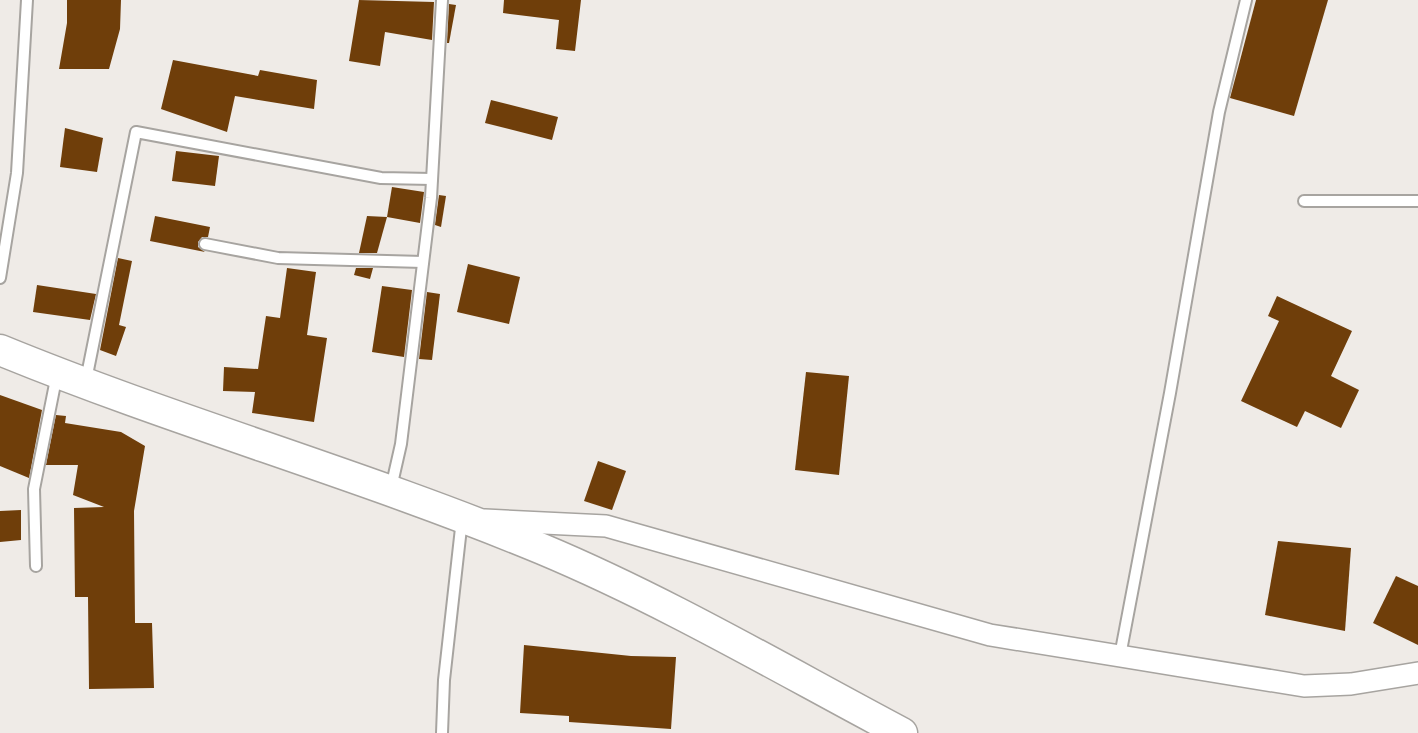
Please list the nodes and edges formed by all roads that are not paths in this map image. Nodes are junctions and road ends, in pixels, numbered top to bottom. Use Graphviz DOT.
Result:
graph roads {
  1 [pos="27,0"];
  2 [pos="442,0"];
  3 [pos="1246,0"];
  4 [pos="432,179"];
  5 [pos="1304,201"];
  6 [pos="1418,201"];
  7 [pos="205,244"];
  8 [pos="423,262"];
  9 [pos="0,278"];
  10 [pos="0,350"];
  11 [pos="57,373"];
  12 [pos="85,385"];
  13 [pos="390,491"];
  14 [pos="462,519"];
  15 [pos="36,567"];
  16 [pos="1120,656"];
  17 [pos="1418,673"];
  18 [pos="442,733"];
  19 [pos="902,733"];
  1 -- 9 [label="lane"];
  2 -- 4 [label="lane"];
  3 -- 16 [label="lane"];
  4 -- 8 [label="lane"];
  4 -- 12 [label="lane"];
  5 -- 6 [label="lane"];
  7 -- 8 [label="lane"];
  8 -- 13 [label="lane"];
  10 -- 11 [label="main road"];
  11 -- 12 [label="main road"];
  11 -- 15 [label="lane"];
  12 -- 13 [label="main road"];
  13 -- 14 [label="main road"];
  14 -- 16 [label="street"];
  14 -- 18 [label="lane"];
  14 -- 19 [label="main road"];
  16 -- 17 [label="street"];
}
